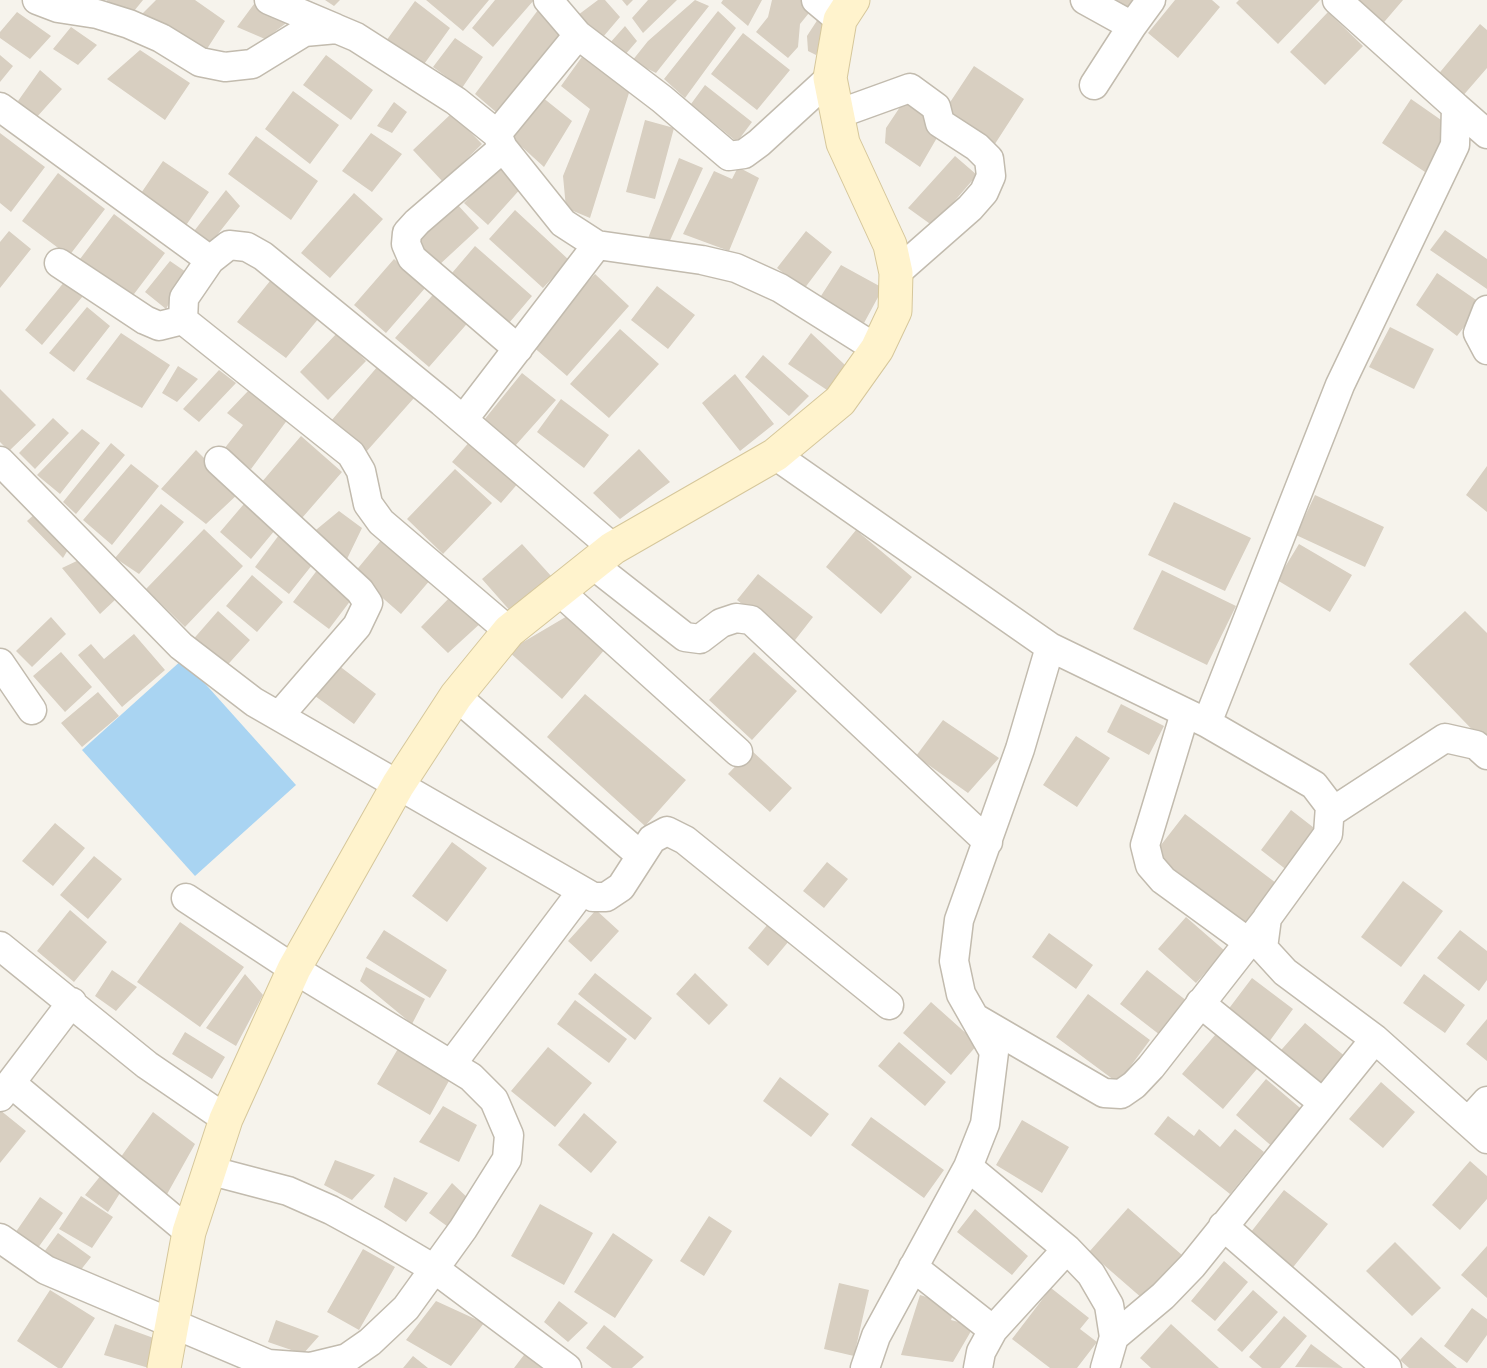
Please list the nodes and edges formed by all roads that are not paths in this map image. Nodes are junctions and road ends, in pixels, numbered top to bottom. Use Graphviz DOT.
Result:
graph roads {
  1 [pos="37,0"];
  2 [pos="269,0"];
  3 [pos="548,0"];
  4 [pos="1085,0"];
  5 [pos="1151,0"];
  6 [pos="1337,0"];
  7 [pos="80,5"];
  8 [pos="836,7"];
  9 [pos="1132,26"];
  10 [pos="337,29"];
  11 [pos="578,35"];
  12 [pos="830,78"];
  13 [pos="1094,85"];
  14 [pos="0,107"];
  15 [pos="1456,107"];
  16 [pos="838,114"];
  17 [pos="1487,134"];
  18 [pos="500,141"];
  19 [pos="597,245"];
  20 [pos="210,260"];
  21 [pos="58,263"];
  22 [pos="896,273"];
  23 [pos="1487,310"];
  24 [pos="183,320"];
  25 [pos="518,349"];
  26 [pos="877,349"];
  27 [pos="1487,350"];
  28 [pos="463,420"];
  29 [pos="775,455"];
  30 [pos="0,460"];
  31 [pos="219,461"];
  32 [pos="602,556"];
  33 [pos="558,590"];
  34 [pos="509,631"];
  35 [pos="1050,647"];
  36 [pos="0,663"];
  37 [pos="456,696"];
  38 [pos="32,710"];
  39 [pos="279,716"];
  40 [pos="1196,718"];
  41 [pos="738,752"];
  42 [pos="1487,754"];
  43 [pos="398,785"];
  44 [pos="1330,813"];
  45 [pos="988,842"];
  46 [pos="640,855"];
  47 [pos="582,891"];
  48 [pos="186,898"];
  49 [pos="1267,918"];
  50 [pos="1248,942"];
  51 [pos="0,946"];
  52 [pos="294,969"];
  53 [pos="72,1002"];
  54 [pos="1200,1003"];
  55 [pos="889,1005"];
  56 [pos="974,1018"];
  57 [pos="1375,1039"];
  58 [pos="451,1065"];
  59 [pos="6,1090"];
  60 [pos="1487,1101"];
  61 [pos="1323,1104"];
  62 [pos="226,1119"];
  63 [pos="1478,1131"];
  64 [pos="968,1167"];
  65 [pos="208,1170"];
  66 [pos="1223,1226"];
  67 [pos="189,1232"];
  68 [pos="0,1238"];
  69 [pos="1067,1249"];
  70 [pos="913,1267"];
  71 [pos="436,1270"];
  72 [pos="172,1322"];
  73 [pos="993,1330"];
  74 [pos="1114,1337"];
  75 [pos="873,1367"];
  76 [pos="164,1368"];
  77 [pos="567,1368"];
  78 [pos="978,1368"];
  79 [pos="1105,1368"];
  80 [pos="1386,1368"];
  1 -- 7 [label="street"];
  2 -- 10 [label="street"];
  3 -- 11 [label="street"];
  4 -- 9 [label="street"];
  5 -- 9 [label="street"];
  6 -- 15 [label="street"];
  7 -- 10 [label="street"];
  8 -- 12 [label="street"];
  9 -- 13 [label="street"];
  10 -- 18 [label="street"];
  11 -- 12 [label="street"];
  11 -- 18 [label="street"];
  12 -- 16 [label="street"];
  14 -- 20 [label="street"];
  15 -- 17 [label="street"];
  15 -- 40 [label="street"];
  16 -- 22 [label="street"];
  16 -- 22 [label="street"];
  18 -- 19 [label="street"];
  18 -- 25 [label="street"];
  19 -- 25 [label="street"];
  19 -- 26 [label="street"];
  20 -- 24 [label="street"];
  20 -- 28 [label="street"];
  21 -- 24 [label="street"];
  22 -- 26 [label="street"];
  23 -- 27 [label="street"];
  24 -- 34 [label="street"];
  25 -- 28 [label="street"];
  26 -- 29 [label="street"];
  28 -- 32 [label="street"];
  29 -- 32 [label="street"];
  29 -- 35 [label="street"];
  30 -- 39 [label="street"];
  31 -- 39 [label="street"];
  32 -- 33 [label="street"];
  32 -- 45 [label="street"];
  33 -- 34 [label="street"];
  33 -- 41 [label="street"];
  34 -- 37 [label="street"];
  35 -- 40 [label="street"];
  35 -- 45 [label="street"];
  36 -- 38 [label="street"];
  37 -- 43 [label="street"];
  37 -- 46 [label="street"];
  39 -- 43 [label="street"];
  40 -- 44 [label="street"];
  40 -- 50 [label="street"];
  42 -- 44 [label="street"];
  43 -- 47 [label="street"];
  43 -- 52 [label="street"];
  44 -- 49 [label="street"];
  45 -- 56 [label="street"];
  46 -- 47 [label="street"];
  46 -- 55 [label="street"];
  47 -- 58 [label="street"];
  48 -- 52 [label="street"];
  49 -- 50 [label="street"];
  49 -- 57 [label="street"];
  50 -- 54 [label="street"];
  51 -- 53 [label="street"];
  52 -- 58 [label="street"];
  52 -- 62 [label="street"];
  53 -- 59 [label="street"];
  53 -- 62 [label="street"];
  54 -- 56 [label="street"];
  54 -- 61 [label="street"];
  56 -- 64 [label="street"];
  57 -- 61 [label="street"];
  57 -- 63 [label="street"];
  58 -- 71 [label="street"];
  59 -- 67 [label="street"];
  60 -- 63 [label="street"];
  61 -- 66 [label="street"];
  62 -- 65 [label="street"];
  64 -- 69 [label="street"];
  64 -- 70 [label="street"];
  65 -- 67 [label="street"];
  65 -- 71 [label="street"];
  66 -- 74 [label="street"];
  66 -- 80 [label="street"];
  67 -- 72 [label="street"];
  68 -- 72 [label="street"];
  69 -- 73 [label="street"];
  69 -- 74 [label="street"];
  70 -- 73 [label="street"];
  70 -- 75 [label="street"];
  71 -- 72 [label="street"];
  71 -- 77 [label="street"];
  72 -- 76 [label="street"];
  73 -- 78 [label="street"];
  74 -- 79 [label="street"];
}
